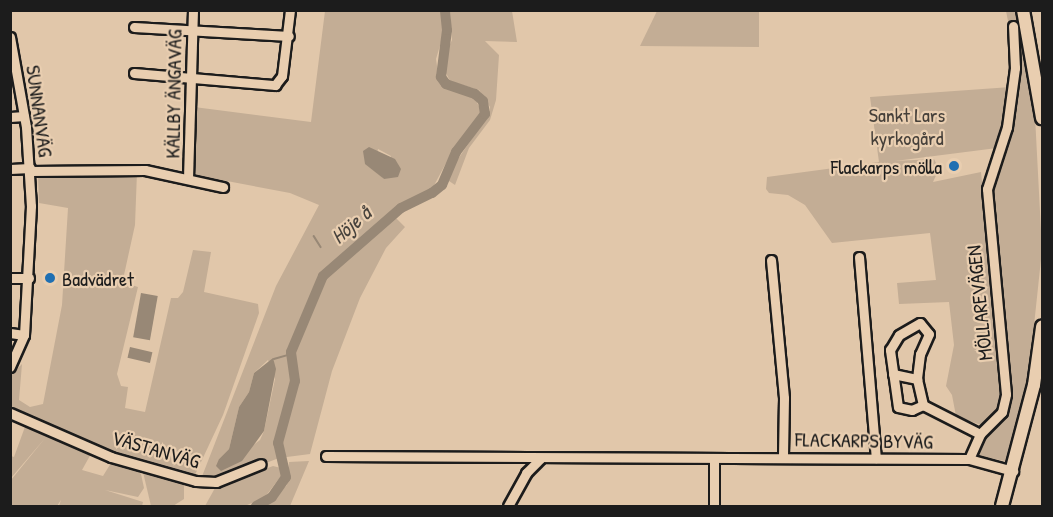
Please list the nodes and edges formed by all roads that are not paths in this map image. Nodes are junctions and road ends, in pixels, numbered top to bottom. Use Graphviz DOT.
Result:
graph roads {
  1 [pos="193,10"];
  2 [pos="290,10"];
  3 [pos="1023,10"];
  4 [pos="1013,26"];
  5 [pos="134,27"];
  6 [pos="192,29"];
  7 [pos="288,36"];
  8 [pos="10,37"];
  9 [pos="134,74"];
  10 [pos="190,79"];
  11 [pos="24,116"];
  12 [pos="10,117"];
  13 [pos="1042,118"];
  14 [pos="10,169"];
  15 [pos="30,170"];
  16 [pos="188,178"];
  17 [pos="223,187"];
  18 [pos="859,257"];
  19 [pos="771,260"];
  20 [pos="10,278"];
  21 [pos="29,278"];
  22 [pos="1042,327"];
  23 [pos="10,333"];
  24 [pos="24,335"];
  25 [pos="10,367"];
  26 [pos="893,374"];
  27 [pos="917,379"];
  28 [pos="1038,384"];
  29 [pos="923,405"];
  30 [pos="10,413"];
  31 [pos="980,434"];
  32 [pos="326,456"];
  33 [pos="783,457"];
  34 [pos="876,458"];
  35 [pos="540,459"];
  36 [pos="714,459"];
  37 [pos="969,459"];
  38 [pos="261,464"];
  39 [pos="1013,471"];
  40 [pos="508,507"];
  41 [pos="714,507"];
  42 [pos="1002,507"];
  1 -- 6 [label="street, KÄLLBY ÄNGAVÄG"];
  2 -- 7 [label="street"];
  3 -- 13 [label="main road"];
  4 -- 31 [label="street, MÖLLAREVÄGEN"];
  5 -- 6 [label="street"];
  6 -- 7 [label="street"];
  6 -- 10 [label="street, KÄLLBY ÄNGAVÄG"];
  7 -- 10 [label="street"];
  8 -- 11 [label="street, SUNNANVÄG"];
  9 -- 10 [label="street"];
  10 -- 16 [label="street, KÄLLBY ÄNGAVÄG"];
  11 -- 12 [label="street"];
  11 -- 15 [label="street, SUNNANVÄG"];
  14 -- 15 [label="street"];
  15 -- 16 [label="street"];
  15 -- 21 [label="street, SUNNANVÄG"];
  16 -- 17 [label="street"];
  18 -- 34 [label="street"];
  19 -- 33 [label="street"];
  20 -- 21 [label="street"];
  21 -- 24 [label="street, SUNNANVÄG"];
  22 -- 28 [label="main road"];
  23 -- 24 [label="street"];
  24 -- 25 [label="street, SUNNANVÄG"];
  26 -- 27 [label="street"];
  26 -- 27 [label="street"];
  26 -- 29 [label="street"];
  27 -- 29 [label="street"];
  28 -- 39 [label="main road"];
  29 -- 31 [label="street"];
  30 -- 38 [label="street, VÄSTANVÄG"];
  31 -- 37 [label="street, MÖLLAREVÄGEN"];
  32 -- 35 [label="street, FLACKARPS BYVÄG"];
  33 -- 34 [label="street, FLACKARPS BYVÄG"];
  33 -- 36 [label="street, FLACKARPS BYVÄG"];
  34 -- 37 [label="street, FLACKARPS BYVÄG"];
  35 -- 36 [label="street, FLACKARPS BYVÄG"];
  35 -- 40 [label="street"];
  36 -- 41 [label="street"];
  37 -- 39 [label="street, FLACKARPS BYVÄG"];
  39 -- 42 [label="main road"];
}
